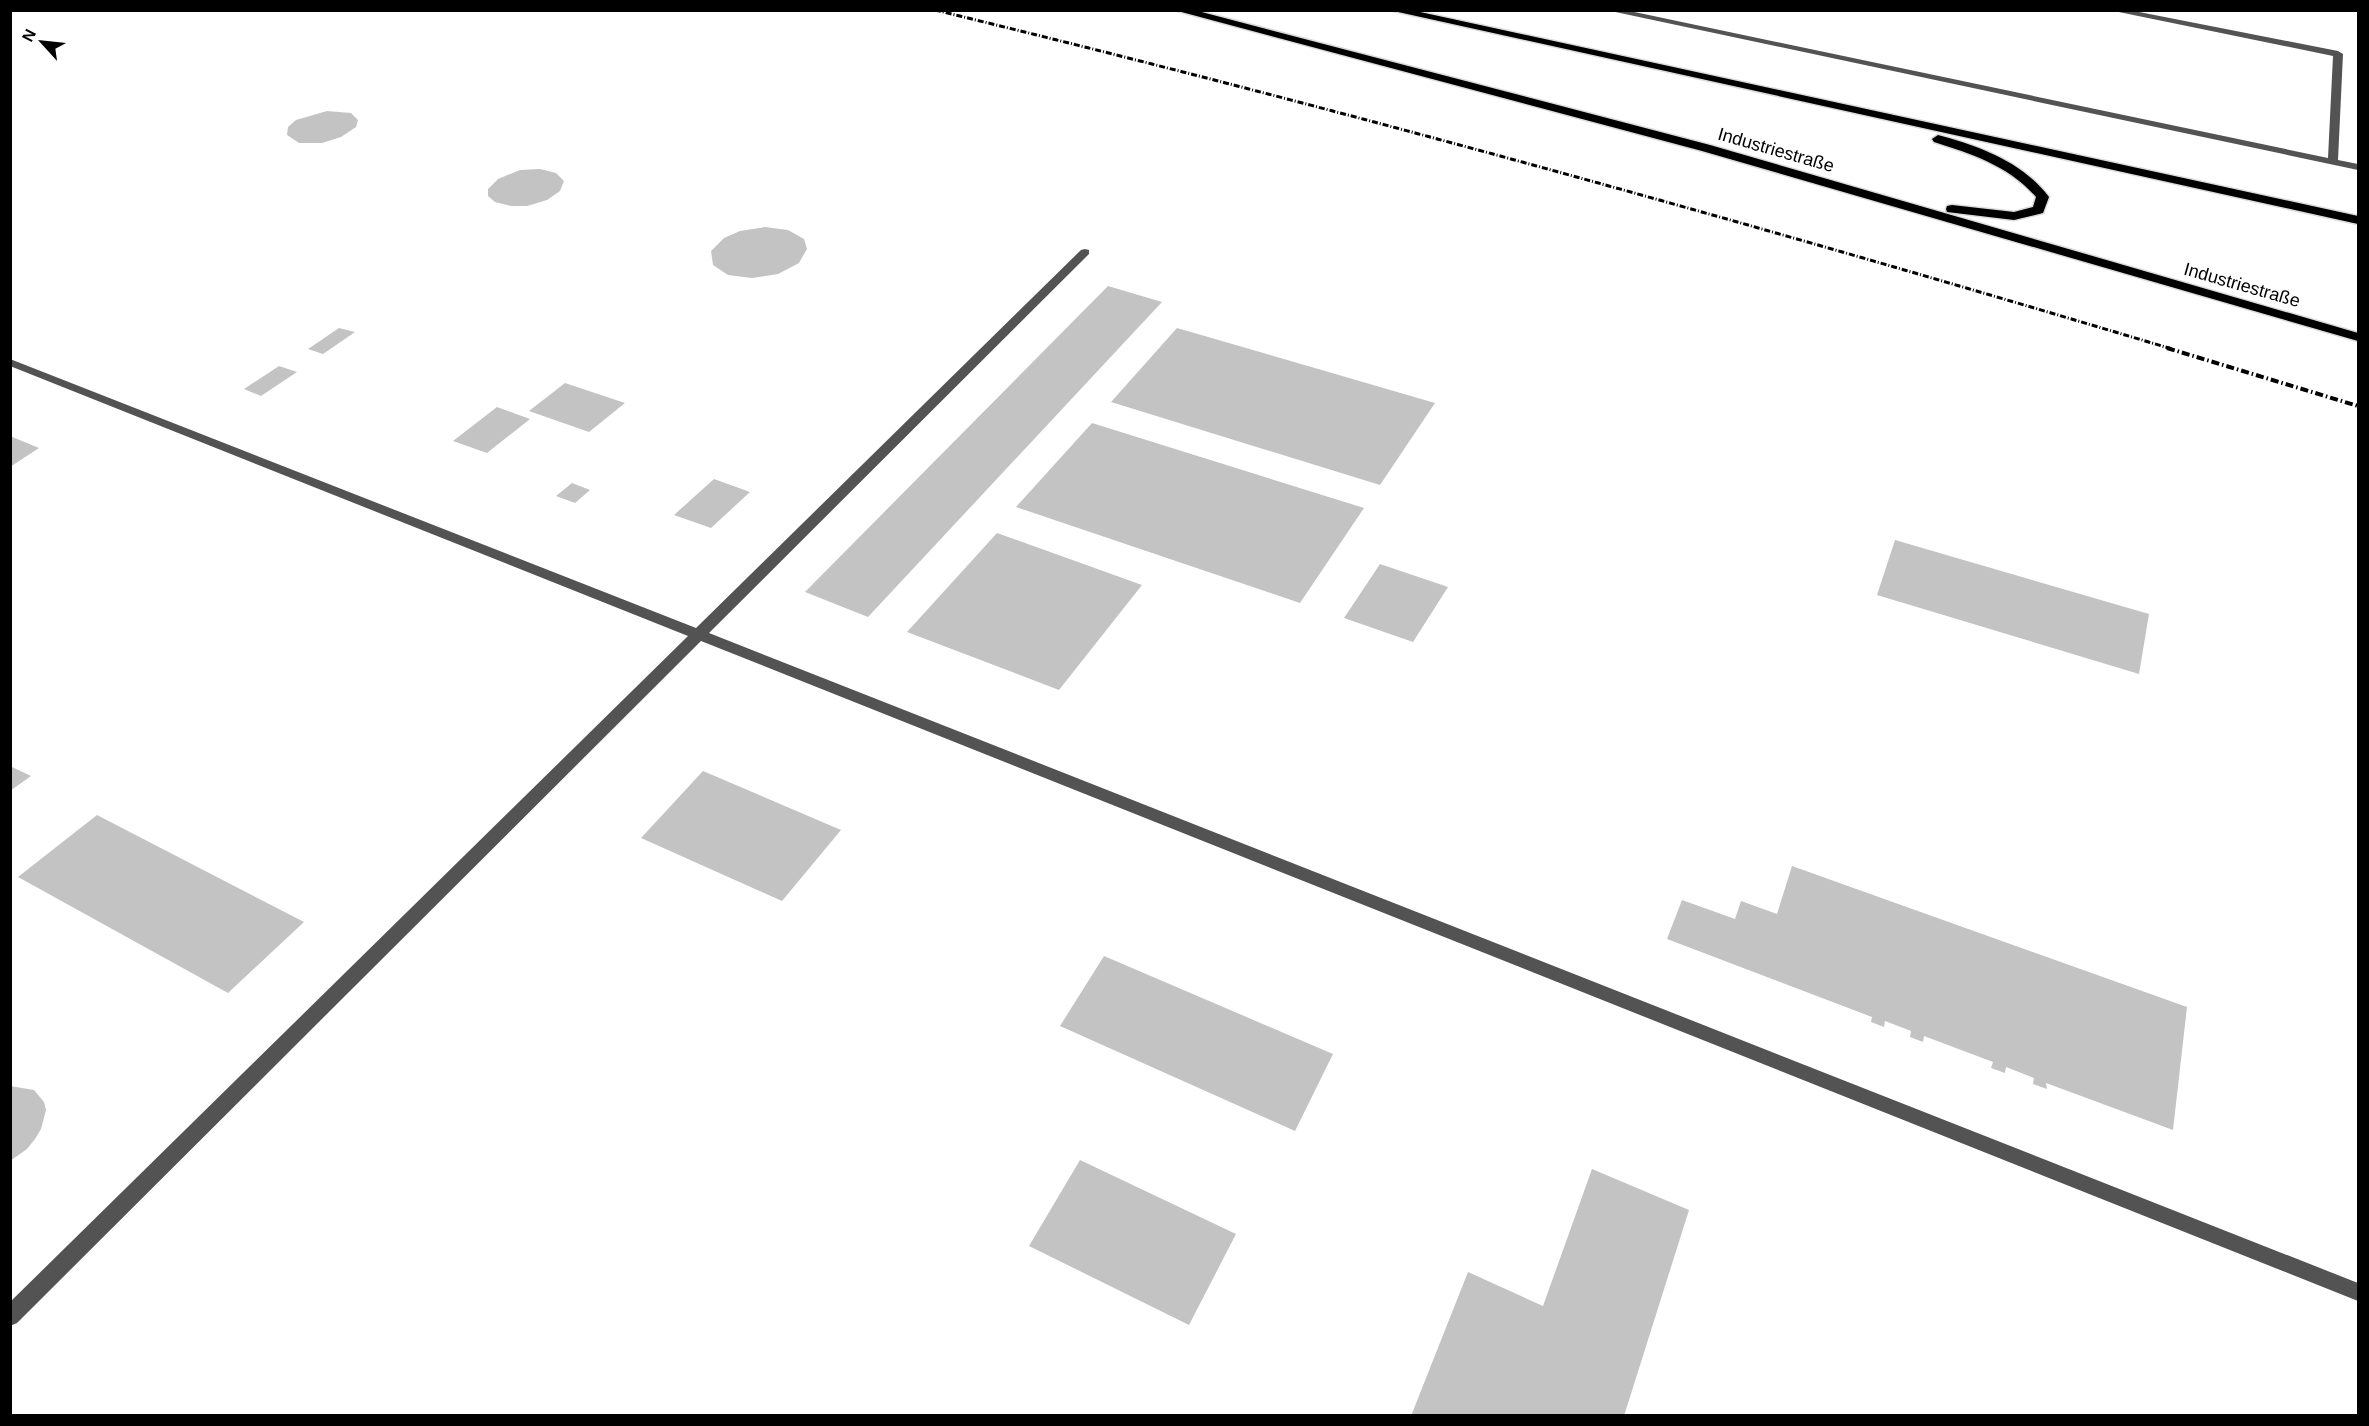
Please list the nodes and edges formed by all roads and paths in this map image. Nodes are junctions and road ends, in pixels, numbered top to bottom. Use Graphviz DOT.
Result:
graph roads {
  1 [pos="1179,10"];
  2 [pos="1394,10"];
  3 [pos="1610,10"];
  4 [pos="2113,10"];
  5 [pos="1848,109"];
  6 [pos="2333,162"];
  7 [pos="2358,167"];
  8 [pos="1782,169"];
  9 [pos="2358,220"];
  10 [pos="1085,252"];
  11 [pos="2358,337"];
  12 [pos="10,362"];
  13 [pos="698,634"];
  14 [pos="2358,1292"];
  15 [pos="10,1316"];
  1 -- 8 [label="highway, Industriestraße"];
  2 -- 5 [label="highway"];
  3 -- 6 [label="street"];
  4 -- 6 [label="street"];
  5 -- 8 [label="highway"];
  5 -- 9 [label="highway"];
  6 -- 7 [label="street"];
  8 -- 11 [label="highway, Industriestraße"];
  10 -- 13 [label="street"];
  12 -- 13 [label="street"];
  13 -- 14 [label="street"];
  13 -- 15 [label="street"];
}
